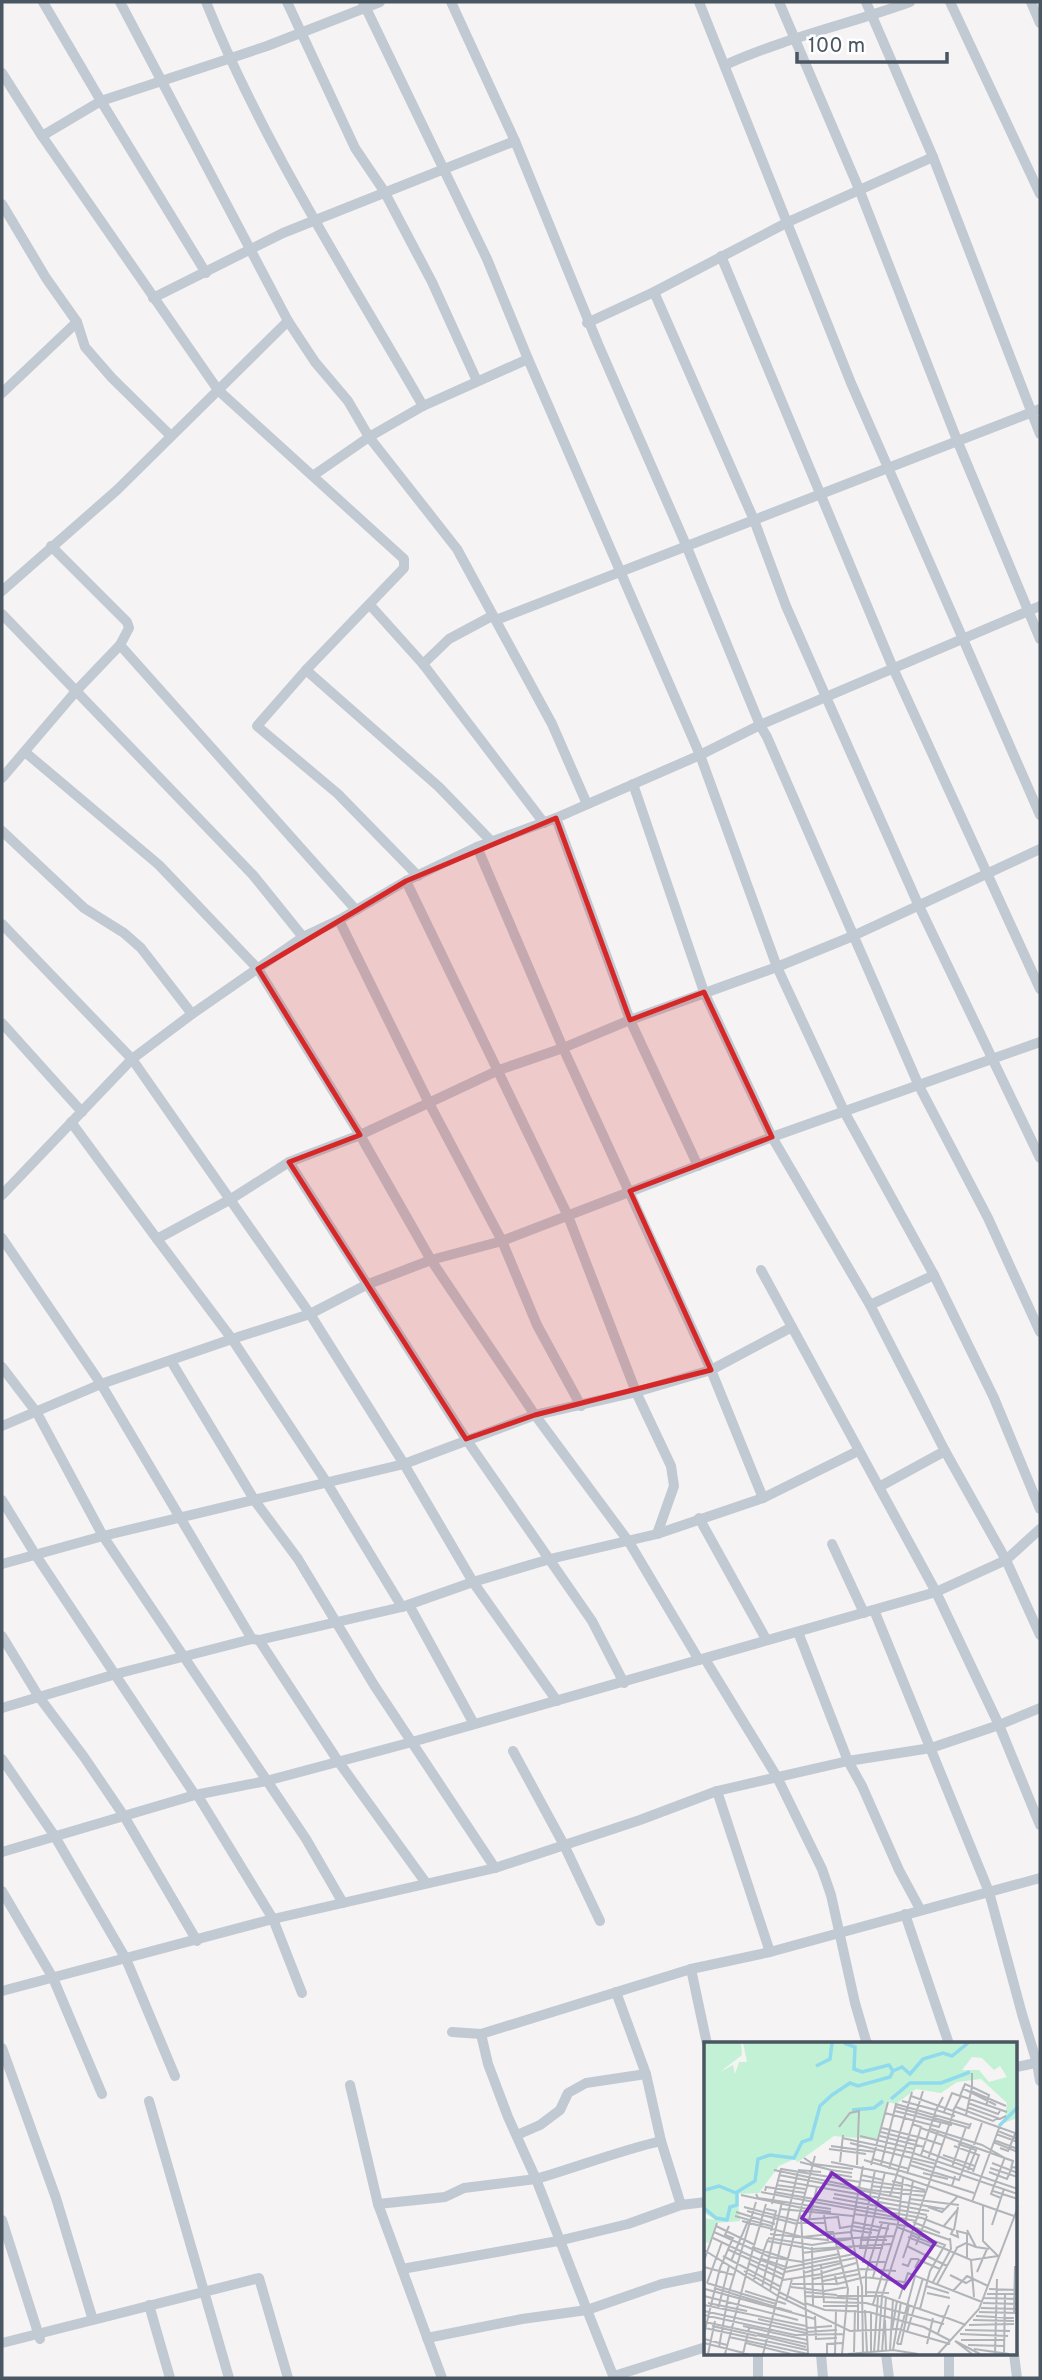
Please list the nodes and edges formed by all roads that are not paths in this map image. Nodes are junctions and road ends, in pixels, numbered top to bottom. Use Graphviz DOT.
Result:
graph roads {
  1 [pos="43,2"];
  2 [pos="120,2"];
  3 [pos="206,2"];
  4 [pos="287,2"];
  5 [pos="380,2"];
  6 [pos="451,2"];
  7 [pos="699,2"];
  8 [pos="779,2"];
  9 [pos="866,2"];
  10 [pos="910,2"];
  11 [pos="950,2"];
  12 [pos="1031,2"];
  13 [pos="364,5"];
  14 [pos="872,16"];
  15 [pos="1040,23"];
  16 [pos="301,33"];
  17 [pos="794,37"];
  18 [pos="229,58"];
  19 [pos="725,65"];
  20 [pos="2,74"];
  21 [pos="161,81"];
  22 [pos="101,101"];
  23 [pos="42,136"];
  24 [pos="515,141"];
  25 [pos="933,158"];
  26 [pos="444,168"];
  27 [pos="859,189"];
  28 [pos="383,191"];
  29 [pos="1040,194"];
  30 [pos="2,204"];
  31 [pos="313,221"];
  32 [pos="788,222"];
  33 [pos="252,250"];
  34 [pos="721,256"];
  35 [pos="206,273"];
  36 [pos="654,292"];
  37 [pos="153,298"];
  38 [pos="288,321"];
  39 [pos="76,322"];
  40 [pos="587,323"];
  41 [pos="528,359"];
  42 [pos="477,381"];
  43 [pos="218,390"];
  44 [pos="2,393"];
  45 [pos="423,406"];
  46 [pos="1036,410"];
  47 [pos="1040,433"];
  48 [pos="171,436"];
  49 [pos="369,437"];
  50 [pos="957,440"];
  51 [pos="886,467"];
  52 [pos="314,475"];
  53 [pos="820,492"];
  54 [pos="754,520"];
  55 [pos="686,545"];
  56 [pos="51,546"];
  57 [pos="619,572"];
  58 [pos="2,591"];
  59 [pos="370,605"];
  60 [pos="1040,606"];
  61 [pos="1028,612"];
  62 [pos="2,614"];
  63 [pos="496,620"];
  64 [pos="962,639"];
  65 [pos="1040,639"];
  66 [pos="120,645"];
  67 [pos="423,664"];
  68 [pos="893,668"];
  69 [pos="306,670"];
  70 [pos="77,691"];
  71 [pos="826,697"];
  72 [pos="760,725"];
  73 [pos="25,751"];
  74 [pos="700,755"];
  75 [pos="2,778"];
  76 [pos="634,783"];
  77 [pos="587,804"];
  78 [pos="1040,815"];
  79 [pos="556,818"];
  80 [pos="544,822"];
  81 [pos="2,831"];
  82 [pos="491,841"];
  83 [pos="477,847"];
  84 [pos="1040,849"];
  85 [pos="988,872"];
  86 [pos="418,876"];
  87 [pos="407,881"];
  88 [pos="918,904"];
  89 [pos="356,910"];
  90 [pos="339,920"];
  91 [pos="2,924"];
  92 [pos="853,936"];
  93 [pos="303,937"];
  94 [pos="777,967"];
  95 [pos="258,969"];
  96 [pos="1040,989"];
  97 [pos="704,992"];
  98 [pos="192,1014"];
  99 [pos="630,1020"];
  100 [pos="2,1023"];
  101 [pos="1040,1042"];
  102 [pos="563,1048"];
  103 [pos="992,1058"];
  104 [pos="132,1059"];
  105 [pos="499,1070"];
  106 [pos="919,1086"];
  107 [pos="429,1103"];
  108 [pos="82,1112"];
  109 [pos="845,1113"];
  110 [pos="71,1122"];
  111 [pos="360,1135"];
  112 [pos="772,1137"];
  113 [pos="1040,1158"];
  114 [pos="289,1162"];
  115 [pos="698,1166"];
  116 [pos="630,1191"];
  117 [pos="2,1195"];
  118 [pos="231,1199"];
  119 [pos="568,1216"];
  120 [pos="2,1238"];
  121 [pos="157,1239"];
  122 [pos="502,1241"];
  123 [pos="431,1260"];
  124 [pos="761,1270"];
  125 [pos="934,1275"];
  126 [pos="366,1285"];
  127 [pos="870,1305"];
  128 [pos="310,1314"];
  129 [pos="792,1327"];
  130 [pos="1040,1332"];
  131 [pos="232,1339"];
  132 [pos="171,1361"];
  133 [pos="2,1367"];
  134 [pos="711,1370"];
  135 [pos="101,1384"];
  136 [pos="636,1392"];
  137 [pos="580,1406"];
  138 [pos="37,1413"];
  139 [pos="535,1415"];
  140 [pos="2,1426"];
  141 [pos="467,1439"];
  142 [pos="858,1451"];
  143 [pos="945,1451"];
  144 [pos="404,1464"];
  145 [pos="327,1483"];
  146 [pos="878,1487"];
  147 [pos="763,1498"];
  148 [pos="2,1500"];
  149 [pos="256,1501"];
  150 [pos="1040,1509"];
  151 [pos="699,1518"];
  152 [pos="180,1519"];
  153 [pos="1040,1529"];
  154 [pos="657,1534"];
  155 [pos="103,1536"];
  156 [pos="628,1542"];
  157 [pos="832,1544"];
  158 [pos="35,1555"];
  159 [pos="550,1559"];
  160 [pos="1006,1560"];
  161 [pos="2,1564"];
  162 [pos="473,1582"];
  163 [pos="936,1592"];
  164 [pos="405,1606"];
  165 [pos="869,1612"];
  166 [pos="335,1623"];
  167 [pos="798,1632"];
  168 [pos="2,1636"];
  169 [pos="1040,1636"];
  170 [pos="256,1639"];
  171 [pos="766,1639"];
  172 [pos="184,1656"];
  173 [pos="702,1660"];
  174 [pos="116,1674"];
  175 [pos="624,1683"];
  176 [pos="39,1697"];
  177 [pos="557,1700"];
  178 [pos="1040,1707"];
  179 [pos="2,1708"];
  180 [pos="474,1724"];
  181 [pos="999,1725"];
  182 [pos="412,1742"];
  183 [pos="931,1748"];
  184 [pos="513,1751"];
  185 [pos="2,1759"];
  186 [pos="338,1761"];
  187 [pos="848,1761"];
  188 [pos="777,1777"];
  189 [pos="266,1781"];
  190 [pos="717,1791"];
  191 [pos="196,1796"];
  192 [pos="124,1816"];
  193 [pos="1040,1825"];
  194 [pos="54,1835"];
  195 [pos="564,1845"];
  196 [pos="2,1852"];
  197 [pos="495,1868"];
  198 [pos="1040,1878"];
  199 [pos="426,1883"];
  200 [pos="2,1891"];
  201 [pos="989,1892"];
  202 [pos="344,1903"];
  203 [pos="919,1909"];
  204 [pos="905,1914"];
  205 [pos="273,1919"];
  206 [pos="600,1921"];
  207 [pos="840,1932"];
  208 [pos="197,1941"];
  209 [pos="770,1952"];
  210 [pos="126,1959"];
  211 [pos="691,1969"];
  212 [pos="53,1978"];
  213 [pos="2,1991"];
  214 [pos="616,1992"];
  215 [pos="302,1993"];
  216 [pos="452,2032"];
  217 [pos="481,2034"];
  218 [pos="707,2042"];
  219 [pos="866,2042"];
  220 [pos="948,2042"];
  221 [pos="2,2048"];
  222 [pos="1039,2062"];
  223 [pos="1018,2067"];
  224 [pos="646,2074"];
  225 [pos="175,2076"];
  226 [pos="1040,2081"];
  227 [pos="350,2085"];
  228 [pos="102,2094"];
  229 [pos="149,2101"];
  230 [pos="517,2135"];
  231 [pos="661,2141"];
  232 [pos="536,2179"];
  233 [pos="704,2202"];
  234 [pos="378,2204"];
  235 [pos="681,2205"];
  236 [pos="2,2220"];
  237 [pos="558,2241"];
  238 [pos="402,2269"];
  239 [pos="704,2275"];
  240 [pos="205,2293"];
  241 [pos="149,2305"];
  242 [pos="587,2311"];
  243 [pos="92,2317"];
  244 [pos="427,2337"];
  245 [pos="40,2339"];
  246 [pos="2,2343"];
  247 [pos="704,2348"];
  248 [pos="758,2356"];
  249 [pos="821,2356"];
  250 [pos="886,2356"];
  251 [pos="949,2356"];
  252 [pos="1014,2356"];
  253 [pos="614,2377"];
  254 [pos="170,2378"];
  255 [pos="229,2378"];
  256 [pos="288,2378"];
  257 [pos="442,2378"];
  258 [pos="758,2378"];
  259 [pos="822,2378"];
  260 [pos="888,2378"];
  261 [pos="949,2378"];
  262 [pos="1017,2378"];
  1 -- 22 [label="street"];
  2 -- 21 [label="street"];
  3 -- 18 [label="street"];
  4 -- 16 [label="street"];
  5 -- 13 [label="street"];
  6 -- 24 [label="street"];
  7 -- 19 [label="street"];
  8 -- 17 [label="street"];
  9 -- 14 [label="street"];
  10 -- 14 [label="street"];
  11 -- 29 [label="street"];
  12 -- 15 [label="street"];
  13 -- 16 [label="street"];
  13 -- 26 [label="street"];
  14 -- 17 [label="street"];
  14 -- 25 [label="street"];
  16 -- 18 [label="street"];
  16 -- 28 [label="street"];
  17 -- 19 [label="street"];
  17 -- 27 [label="street"];
  18 -- 21 [label="street"];
  18 -- 31 [label="street"];
  19 -- 32 [label="street"];
  20 -- 23 [label="street"];
  21 -- 22 [label="street"];
  21 -- 33 [label="street"];
  22 -- 23 [label="street"];
  22 -- 35 [label="street"];
  23 -- 37 [label="street"];
  24 -- 26 [label="street"];
  24 -- 55 [label="street"];
  25 -- 27 [label="street"];
  25 -- 46 [label="street"];
  26 -- 28 [label="street"];
  26 -- 41 [label="street"];
  27 -- 32 [label="street"];
  27 -- 50 [label="street"];
  28 -- 31 [label="street"];
  28 -- 42 [label="street"];
  30 -- 39 [label="street"];
  31 -- 33 [label="street"];
  31 -- 45 [label="street"];
  32 -- 34 [label="street"];
  32 -- 51 [label="street"];
  33 -- 35 [label="street"];
  33 -- 38 [label="street"];
  34 -- 36 [label="street"];
  34 -- 53 [label="street"];
  35 -- 37 [label="street"];
  36 -- 40 [label="street"];
  36 -- 54 [label="street"];
  37 -- 43 [label="street"];
  38 -- 43 [label="street"];
  38 -- 49 [label="street"];
  39 -- 44 [label="street"];
  39 -- 48 [label="street"];
  41 -- 42 [label="street"];
  41 -- 57 [label="street"];
  42 -- 45 [label="street"];
  43 -- 48 [label="street"];
  43 -- 52 [label="street"];
  45 -- 49 [label="street"];
  46 -- 47 [label="street"];
  46 -- 50 [label="street"];
  48 -- 56 [label="street"];
  49 -- 52 [label="street"];
  49 -- 63 [label="street"];
  50 -- 51 [label="street"];
  50 -- 61 [label="street"];
  51 -- 53 [label="street"];
  51 -- 64 [label="street"];
  52 -- 59 [label="street"];
  53 -- 54 [label="street"];
  53 -- 68 [label="street"];
  54 -- 55 [label="street"];
  54 -- 71 [label="street"];
  55 -- 57 [label="street"];
  55 -- 72 [label="street"];
  56 -- 58 [label="street"];
  56 -- 66 [label="street"];
  57 -- 63 [label="street"];
  57 -- 74 [label="street"];
  59 -- 67 [label="street"];
  59 -- 69 [label="street"];
  60 -- 61 [label="street"];
  61 -- 64 [label="street"];
  61 -- 65 [label="street"];
  62 -- 70 [label="street"];
  63 -- 67 [label="street"];
  63 -- 77 [label="street"];
  64 -- 68 [label="street"];
  64 -- 78 [label="street"];
  66 -- 70 [label="street"];
  66 -- 89 [label="street"];
  67 -- 80 [label="street"];
  68 -- 71 [label="street"];
  68 -- 85 [label="street"];
  69 -- 82 [label="street"];
  69 -- 86 [label="street"];
  70 -- 73 [label="street"];
  70 -- 93 [label="street"];
  71 -- 72 [label="street"];
  71 -- 88 [label="street"];
  72 -- 74 [label="street"];
  72 -- 92 [label="street"];
  73 -- 75 [label="street"];
  73 -- 95 [label="street"];
  74 -- 76 [label="street"];
  74 -- 94 [label="street"];
  76 -- 77 [label="street"];
  76 -- 97 [label="street"];
  77 -- 79 [label="street"];
  79 -- 80 [label="street"];
  79 -- 99 [label="street"];
  80 -- 82 [label="street"];
  81 -- 98 [label="street"];
  82 -- 83 [label="street"];
  83 -- 86 [label="street"];
  83 -- 102 [label="street"];
  84 -- 85 [label="street"];
  85 -- 88 [label="street"];
  85 -- 96 [label="street"];
  86 -- 87 [label="street"];
  87 -- 89 [label="street"];
  87 -- 105 [label="street"];
  88 -- 92 [label="street"];
  88 -- 103 [label="street"];
  89 -- 90 [label="street"];
  90 -- 93 [label="street"];
  90 -- 107 [label="street"];
  91 -- 104 [label="street"];
  92 -- 94 [label="street"];
  92 -- 106 [label="street"];
  93 -- 95 [label="street"];
  94 -- 97 [label="street"];
  94 -- 109 [label="street"];
  95 -- 98 [label="street"];
  95 -- 111 [label="street"];
  97 -- 99 [label="street"];
  97 -- 112 [label="street"];
  98 -- 104 [label="street"];
  99 -- 102 [label="street"];
  99 -- 115 [label="street"];
  100 -- 108 [label="street"];
  101 -- 103 [label="street"];
  102 -- 105 [label="street"];
  102 -- 116 [label="street"];
  103 -- 106 [label="street"];
  103 -- 113 [label="street"];
  104 -- 108 [label="street"];
  104 -- 118 [label="street"];
  105 -- 107 [label="street"];
  105 -- 119 [label="street"];
  106 -- 109 [label="street"];
  106 -- 130 [label="street"];
  107 -- 111 [label="street"];
  107 -- 122 [label="street"];
  108 -- 110 [label="street"];
  109 -- 112 [label="street"];
  109 -- 125 [label="street"];
  110 -- 117 [label="street"];
  110 -- 121 [label="street"];
  111 -- 114 [label="street"];
  111 -- 123 [label="street"];
  112 -- 115 [label="street"];
  112 -- 127 [label="street"];
  114 -- 118 [label="street"];
  114 -- 126 [label="street"];
  115 -- 116 [label="street"];
  116 -- 119 [label="street"];
  116 -- 134 [label="street"];
  118 -- 121 [label="street"];
  118 -- 128 [label="street"];
  119 -- 122 [label="street"];
  119 -- 136 [label="street"];
  120 -- 135 [label="street"];
  121 -- 131 [label="street"];
  122 -- 123 [label="street"];
  122 -- 137 [label="street"];
  123 -- 126 [label="street"];
  123 -- 139 [label="street"];
  124 -- 129 [label="street"];
  125 -- 127 [label="street"];
  125 -- 150 [label="street"];
  126 -- 128 [label="street"];
  126 -- 141 [label="street"];
  127 -- 143 [label="street"];
  128 -- 131 [label="street"];
  128 -- 144 [label="street"];
  129 -- 134 [label="street"];
  129 -- 142 [label="street"];
  131 -- 132 [label="street"];
  131 -- 145 [label="street"];
  132 -- 135 [label="street"];
  132 -- 149 [label="street"];
  133 -- 138 [label="street"];
  134 -- 136 [label="street"];
  134 -- 147 [label="street"];
  135 -- 138 [label="street"];
  135 -- 152 [label="street"];
  136 -- 137 [label="street"];
  136 -- 154 [label="street"];
  137 -- 139 [label="street"];
  138 -- 140 [label="street"];
  138 -- 155 [label="street"];
  139 -- 141 [label="street"];
  139 -- 156 [label="street"];
  141 -- 144 [label="street"];
  141 -- 159 [label="street"];
  142 -- 146 [label="street"];
  142 -- 147 [label="street"];
  143 -- 146 [label="street"];
  143 -- 160 [label="street"];
  144 -- 145 [label="street"];
  144 -- 162 [label="street"];
  145 -- 149 [label="street"];
  145 -- 164 [label="street"];
  146 -- 163 [label="street"];
  147 -- 151 [label="street"];
  148 -- 158 [label="street"];
  149 -- 152 [label="street"];
  149 -- 166 [label="street"];
  151 -- 154 [label="street"];
  151 -- 171 [label="street"];
  152 -- 155 [label="street"];
  152 -- 170 [label="street"];
  153 -- 160 [label="street"];
  154 -- 156 [label="street"];
  155 -- 158 [label="street"];
  155 -- 172 [label="street"];
  156 -- 159 [label="street"];
  156 -- 173 [label="street"];
  157 -- 165 [label="street"];
  158 -- 161 [label="street"];
  158 -- 174 [label="street"];
  159 -- 162 [label="street"];
  159 -- 175 [label="street"];
  160 -- 163 [label="street"];
  160 -- 169 [label="street"];
  162 -- 164 [label="street"];
  162 -- 177 [label="street"];
  163 -- 165 [label="street"];
  163 -- 181 [label="street"];
  164 -- 166 [label="street"];
  164 -- 180 [label="street"];
  165 -- 167 [label="street"];
  165 -- 183 [label="street"];
  166 -- 170 [label="street"];
  166 -- 182 [label="street"];
  167 -- 171 [label="street"];
  167 -- 187 [label="street"];
  168 -- 176 [label="street"];
  170 -- 172 [label="street"];
  170 -- 186 [label="street"];
  171 -- 173 [label="street"];
  172 -- 174 [label="street"];
  172 -- 189 [label="street"];
  173 -- 175 [label="street"];
  173 -- 188 [label="street"];
  174 -- 176 [label="street"];
  174 -- 191 [label="street"];
  175 -- 177 [label="street"];
  176 -- 179 [label="street"];
  176 -- 192 [label="street"];
  177 -- 180 [label="street"];
  178 -- 181 [label="street"];
  180 -- 182 [label="street"];
  181 -- 183 [label="street"];
  181 -- 193 [label="street"];
  182 -- 186 [label="street"];
  182 -- 197 [label="street"];
  183 -- 187 [label="street"];
  183 -- 201 [label="street"];
  184 -- 195 [label="street"];
  185 -- 194 [label="street"];
  186 -- 189 [label="street"];
  186 -- 199 [label="street"];
  187 -- 188 [label="street"];
  187 -- 203 [label="street"];
  188 -- 190 [label="street"];
  188 -- 207 [label="street"];
  189 -- 191 [label="street"];
  189 -- 202 [label="street"];
  190 -- 195 [label="street"];
  190 -- 209 [label="street"];
  191 -- 192 [label="street"];
  191 -- 205 [label="street"];
  192 -- 194 [label="street"];
  192 -- 208 [label="street"];
  194 -- 196 [label="street"];
  194 -- 210 [label="street"];
  195 -- 197 [label="street"];
  195 -- 206 [label="street"];
  197 -- 199 [label="street"];
  198 -- 201 [label="street"];
  199 -- 202 [label="street"];
  200 -- 212 [label="street"];
  201 -- 203 [label="street"];
  201 -- 222 [label="street"];
  202 -- 205 [label="street"];
  203 -- 204 [label="street"];
  204 -- 207 [label="street"];
  204 -- 220 [label="street"];
  205 -- 208 [label="street"];
  205 -- 215 [label="street"];
  207 -- 209 [label="street"];
  207 -- 219 [label="street"];
  208 -- 210 [label="street"];
  209 -- 211 [label="street"];
  210 -- 212 [label="street"];
  210 -- 225 [label="street"];
  211 -- 214 [label="street"];
  211 -- 218 [label="street"];
  212 -- 213 [label="street"];
  212 -- 228 [label="street"];
  214 -- 217 [label="street"];
  214 -- 224 [label="street"];
  216 -- 217 [label="street"];
  217 -- 230 [label="street"];
  221 -- 243 [label="street"];
  222 -- 223 [label="street"];
  222 -- 226 [label="street"];
  224 -- 230 [label="street"];
  224 -- 231 [label="street"];
  227 -- 234 [label="street"];
  229 -- 240 [label="street"];
  230 -- 232 [label="street"];
  231 -- 232 [label="street"];
  231 -- 235 [label="street"];
  232 -- 234 [label="street"];
  232 -- 237 [label="street"];
  233 -- 235 [label="street"];
  234 -- 238 [label="street"];
  235 -- 237 [label="street"];
  236 -- 245 [label="street"];
  237 -- 238 [label="street"];
  237 -- 242 [label="street"];
  238 -- 244 [label="street"];
  239 -- 242 [label="street"];
  240 -- 241 [label="street"];
  240 -- 255 [label="street"];
  240 -- 256 [label="street"];
  241 -- 246 [label="street"];
  241 -- 254 [label="street"];
  242 -- 244 [label="street"];
  242 -- 253 [label="street"];
  244 -- 257 [label="street"];
  247 -- 253 [label="street"];
  248 -- 258 [label="street"];
  249 -- 259 [label="street"];
  250 -- 260 [label="street"];
  251 -- 261 [label="street"];
  252 -- 262 [label="street"];
}
